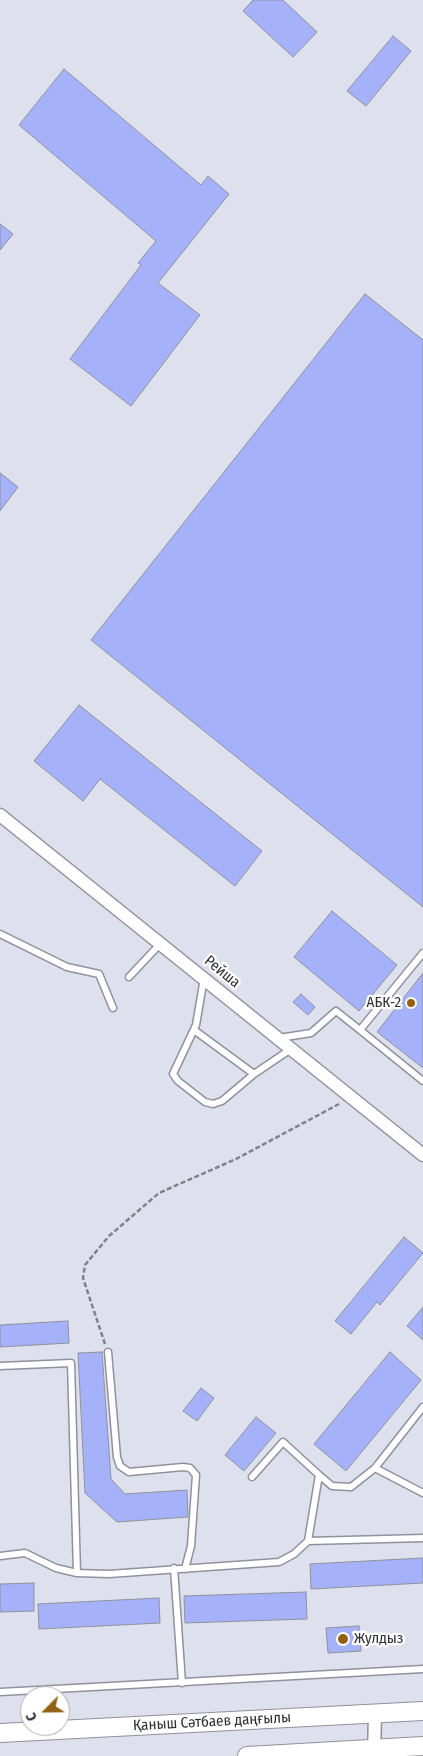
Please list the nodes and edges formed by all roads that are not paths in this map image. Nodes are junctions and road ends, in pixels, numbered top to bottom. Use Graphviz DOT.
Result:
graph roads {
  1 [pos="0,815"];
  2 [pos="0,934"];
  3 [pos="160,944"];
  4 [pos="423,953"];
  5 [pos="129,977"];
  6 [pos="204,978"];
  7 [pos="113,1008"];
  8 [pos="194,1030"];
  9 [pos="360,1030"];
  10 [pos="278,1038"];
  11 [pos="291,1049"];
  12 [pos="254,1074"];
  13 [pos="423,1081"];
  14 [pos="423,1155"];
  15 [pos="108,1352"];
  16 [pos="0,1366"];
  17 [pos="423,1407"];
  18 [pos="375,1468"];
  19 [pos="319,1475"];
  20 [pos="252,1477"];
  21 [pos="423,1493"];
  22 [pos="423,1538"];
  23 [pos="308,1541"];
  24 [pos="0,1556"];
  25 [pos="174,1568"];
  26 [pos="185,1569"];
  27 [pos="77,1573"];
  28 [pos="423,1669"];
  29 [pos="182,1683"];
  30 [pos="0,1692"];
  31 [pos="423,1711"];
  32 [pos="375,1714"];
  33 [pos="1,1731"];
  34 [pos="423,1746"];
  35 [pos="374,1753"];
  36 [pos="247,1756"];
  1 -- 3 [label="street, Рейша"];
  2 -- 7 [label="lane"];
  3 -- 5 [label="lane"];
  3 -- 6 [label="street, Рейша"];
  4 -- 9 [label="lane"];
  6 -- 8 [label="lane"];
  6 -- 10 [label="street, Рейша"];
  8 -- 12 [label="lane"];
  8 -- 12 [label="lane"];
  9 -- 10 [label="lane"];
  9 -- 13 [label="lane"];
  10 -- 11 [label="street, Рейша"];
  11 -- 12 [label="lane"];
  11 -- 14 [label="street, Рейша"];
  15 -- 26 [label="lane"];
  16 -- 27 [label="lane"];
  17 -- 18 [label="lane"];
  18 -- 19 [label="lane"];
  18 -- 21 [label="lane"];
  19 -- 20 [label="lane"];
  19 -- 23 [label="lane"];
  22 -- 23 [label="lane"];
  23 -- 26 [label="lane"];
  24 -- 27 [label="lane"];
  25 -- 26 [label="lane"];
  25 -- 27 [label="lane"];
  25 -- 29 [label="lane"];
  28 -- 29 [label="lane"];
  29 -- 30 [label="lane"];
  31 -- 32 [label="main road, Қаныш Сәтбаев даңғылы"];
  32 -- 33 [label="main road, Қаныш Сәтбаев даңғылы"];
  32 -- 35 [label="street"];
  34 -- 35 [label="main road"];
  35 -- 36 [label="main road"];
}
